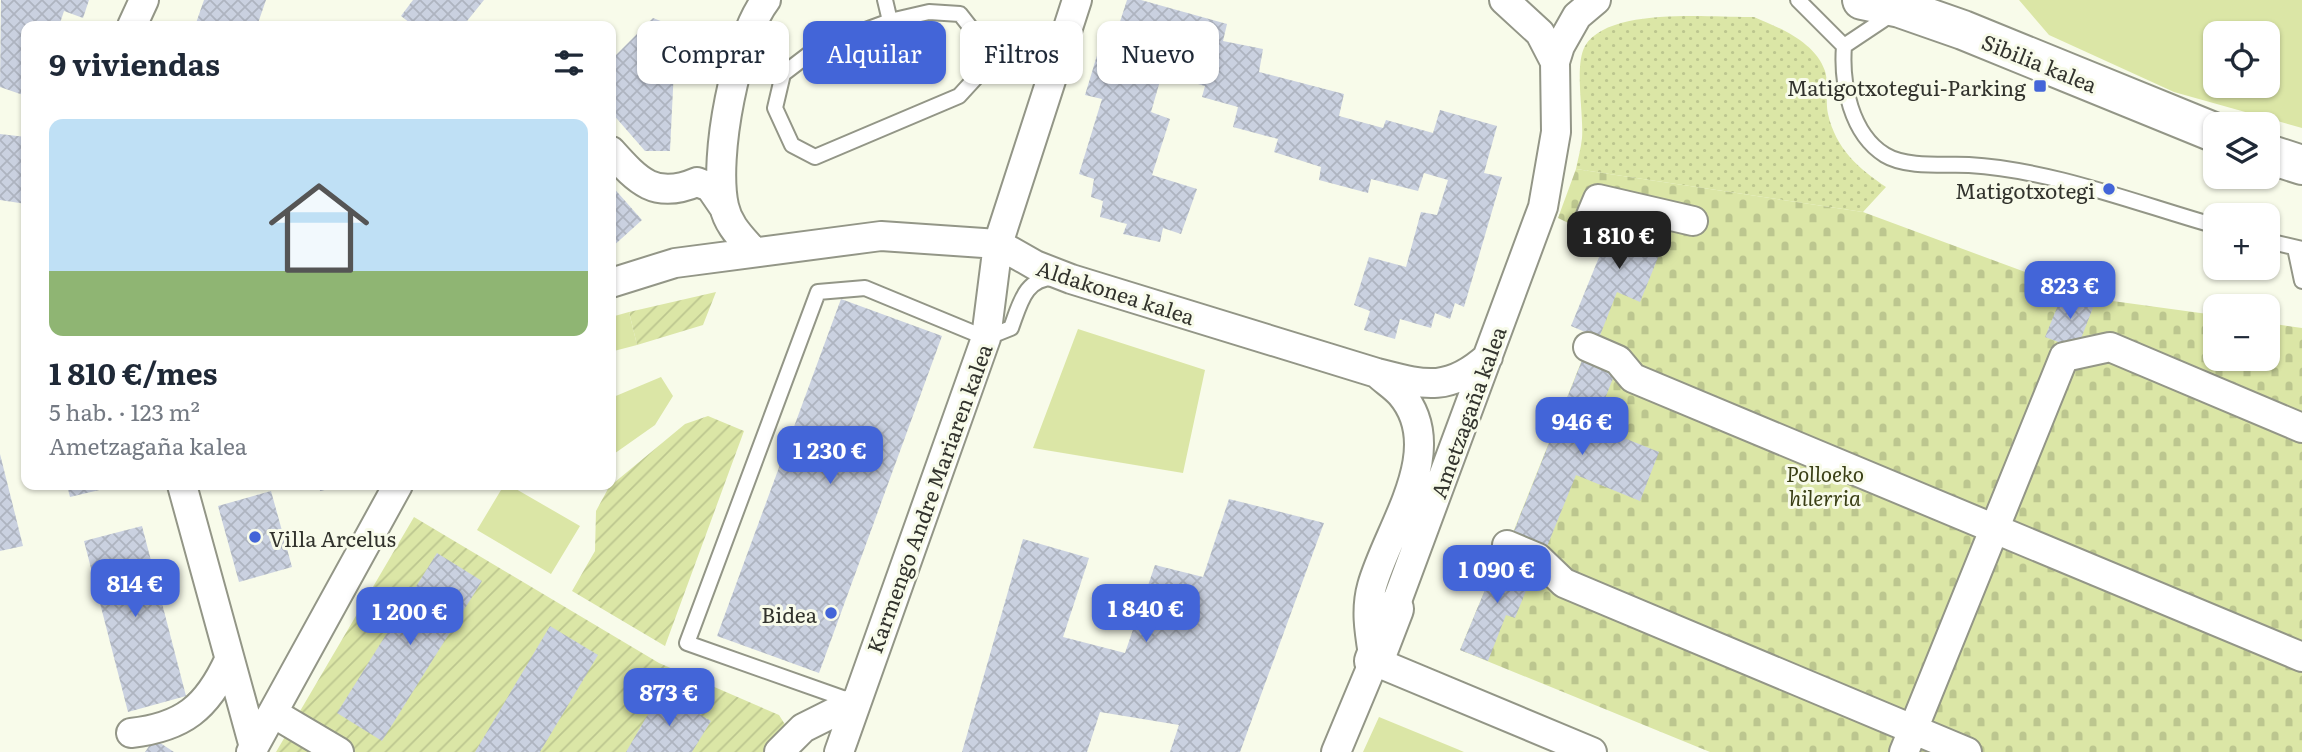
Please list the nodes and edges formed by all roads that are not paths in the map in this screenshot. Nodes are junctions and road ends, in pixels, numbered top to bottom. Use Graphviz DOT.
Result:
graph roads {
  1 [pos="144,0"];
  2 [pos="766,0"];
  3 [pos="885,0"];
  4 [pos="1077,0"];
  5 [pos="1504,0"];
  6 [pos="1596,0"];
  7 [pos="1798,0"];
  8 [pos="1862,0"];
  9 [pos="1900,8"];
  10 [pos="134,21"];
  11 [pos="890,21"];
  12 [pos="1844,46"];
  13 [pos="1555,62"];
  14 [pos="2203,128"];
  15 [pos="616,157"];
  16 [pos="2280,158"];
  17 [pos="2302,165"];
  18 [pos="723,206"];
  19 [pos="1693,221"];
  20 [pos="2203,222"];
  21 [pos="1585,230"];
  22 [pos="998,244"];
  23 [pos="2280,244"];
  24 [pos="2299,248"];
  25 [pos="753,251"];
  26 [pos="1071,279"];
  27 [pos="616,281"];
  28 [pos="2302,281"];
  29 [pos="986,338"];
  30 [pos="1588,347"];
  31 [pos="1488,357"];
  32 [pos="1377,373"];
  33 [pos="2302,428"];
  34 [pos="183,490"];
  35 [pos="395,490"];
  36 [pos="1994,528"];
  37 [pos="1507,545"];
  38 [pos="1394,609"];
  39 [pos="2302,657"];
  40 [pos="229,660"];
  41 [pos="1374,660"];
  42 [pos="855,702"];
  43 [pos="273,713"];
  44 [pos="131,733"];
  45 [pos="1908,741"];
  46 [pos="253,750"];
  47 [pos="339,752"];
  48 [pos="779,752"];
  49 [pos="839,752"];
  50 [pos="1336,752"];
  51 [pos="1592,752"];
  52 [pos="1967,752"];
  1 -- 10 [label="street"];
  2 -- 18 [label="street"];
  3 -- 11 [label="lane"];
  4 -- 22 [label="street, Karmengo Andre Mariaren kalea"];
  5 -- 13 [label="street, Ametzagaña kalea"];
  6 -- 13 [label="street, Ametzagaña kalea"];
  7 -- 12 [label="lane"];
  8 -- 9 [label="street, Sibilia kalea"];
  9 -- 12 [label="lane"];
  9 -- 14 [label="street, Sibilia kalea"];
  11 -- 11 [label="lane"];
  12 -- 20 [label="lane"];
  13 -- 31 [label="street, Ametzagaña kalea"];
  15 -- 18 [label="street"];
  16 -- 17 [label="street"];
  18 -- 25 [label="street"];
  19 -- 21 [label="street"];
  22 -- 25 [label="street, Aldakonea kalea"];
  22 -- 26 [label="street, Aldakonea kalea"];
  22 -- 29 [label="street, Karmengo Andre Mariaren kalea"];
  23 -- 24 [label="lane"];
  24 -- 28 [label="lane"];
  25 -- 27 [label="street, Aldakonea kalea"];
  26 -- 29 [label="lane"];
  26 -- 32 [label="street, Aldakonea kalea"];
  29 -- 42 [label="street, Karmengo Andre Mariaren kalea"];
  29 -- 42 [label="lane"];
  30 -- 36 [label="street"];
  31 -- 32 [label="street, Aldakonea kalea"];
  31 -- 38 [label="street, Ametzagaña kalea"];
  32 -- 41 [label="street"];
  33 -- 36 [label="street"];
  34 -- 40 [label="street"];
  35 -- 43 [label="street"];
  36 -- 39 [label="street"];
  36 -- 45 [label="street"];
  37 -- 45 [label="street"];
  38 -- 41 [label="street, Ametzagaña kalea"];
  40 -- 44 [label="street"];
  40 -- 46 [label="street"];
  41 -- 50 [label="street, Ametzagaña kalea"];
  41 -- 51 [label="street"];
  42 -- 48 [label="street"];
  42 -- 49 [label="street, Karmengo Andre Mariaren kalea"];
  43 -- 46 [label="street"];
  43 -- 47 [label="street"];
  45 -- 52 [label="street"];
}
